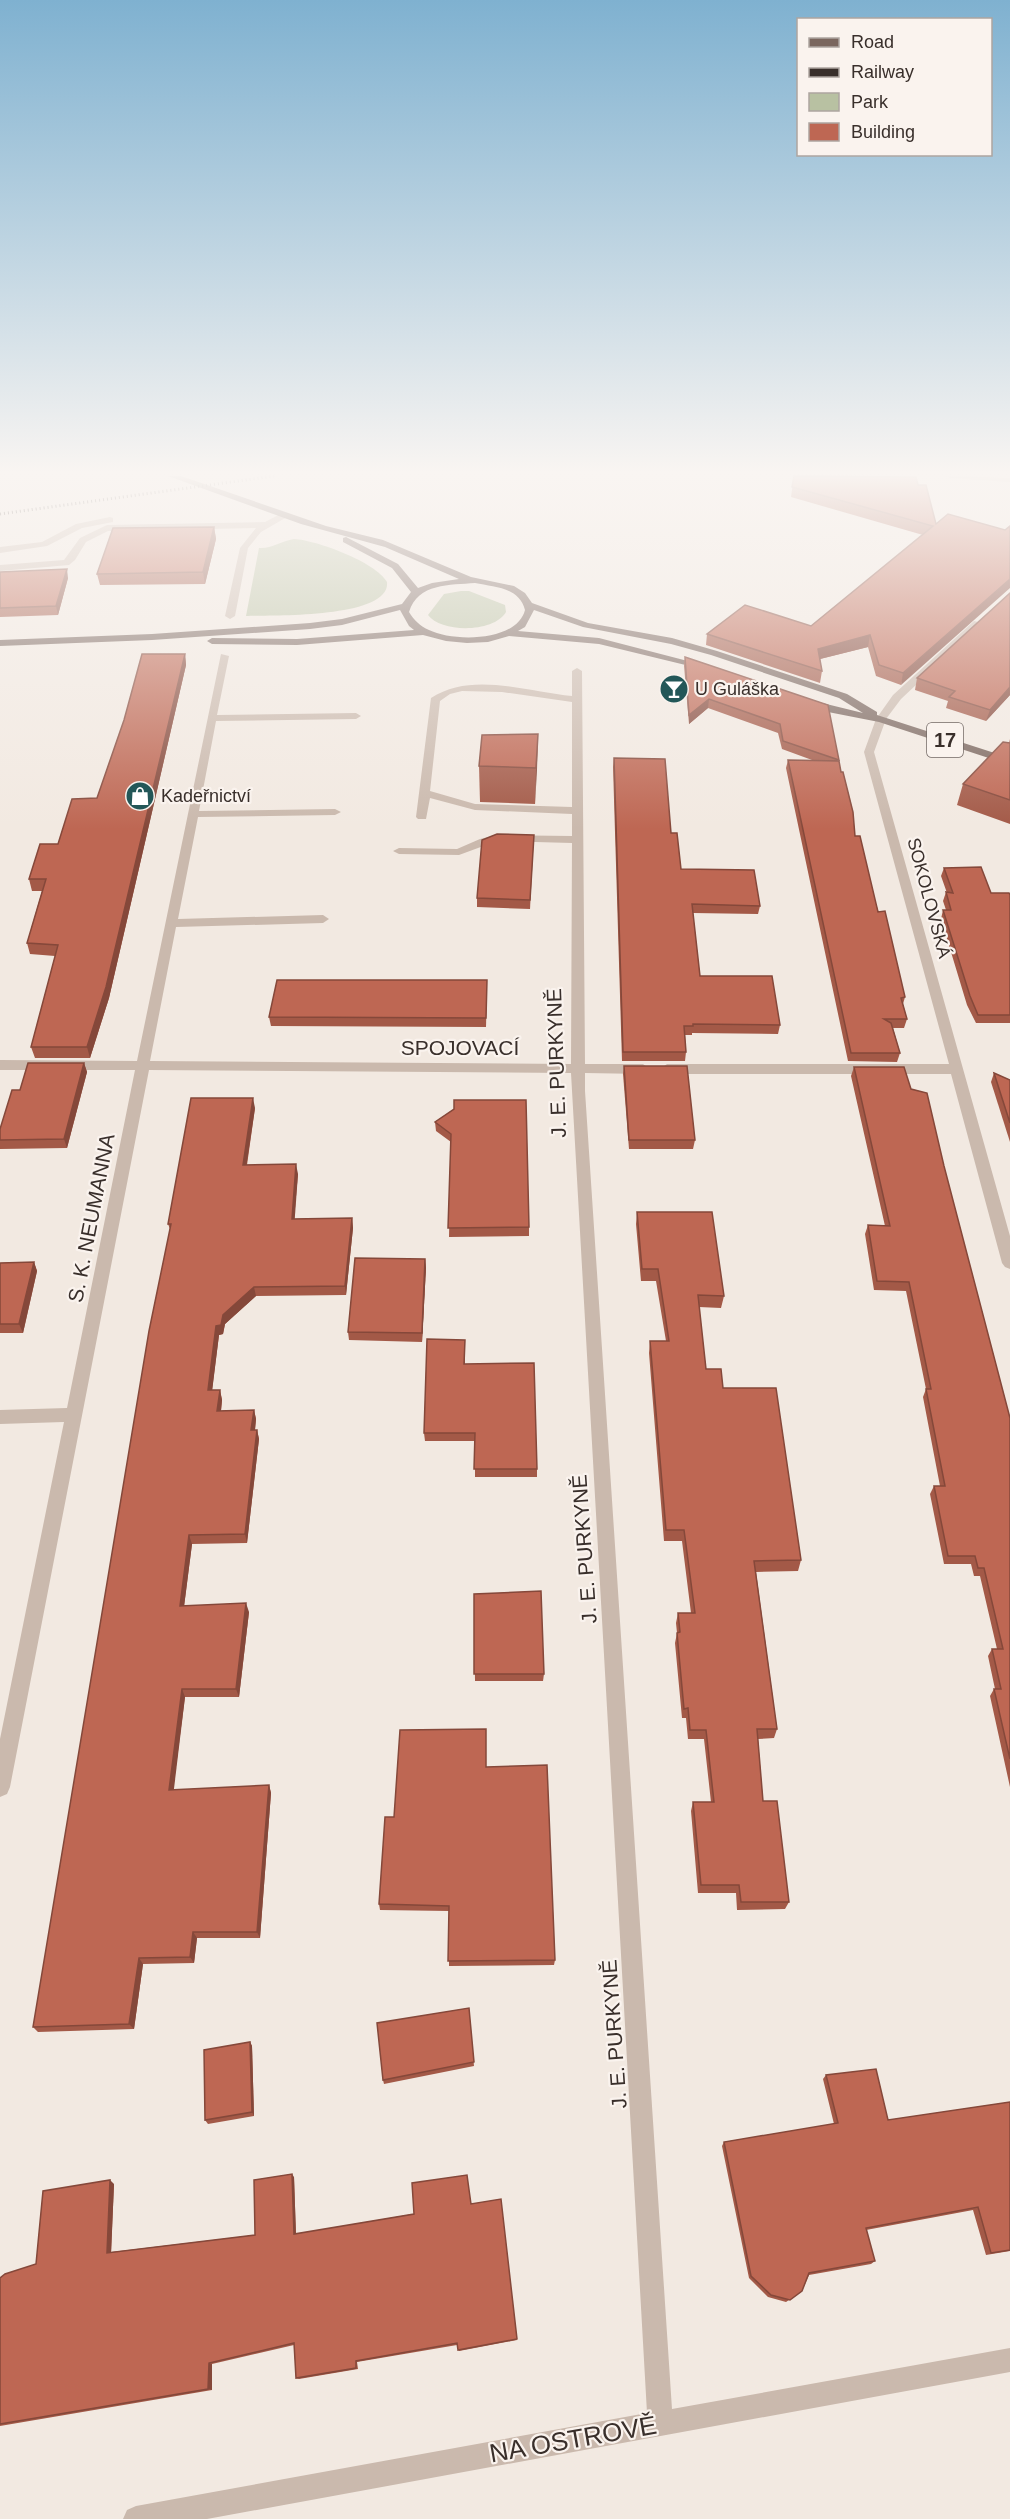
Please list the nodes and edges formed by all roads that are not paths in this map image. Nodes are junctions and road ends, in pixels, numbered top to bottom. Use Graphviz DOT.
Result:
graph roads {
  1 [pos="417,593"];
  2 [pos="235,594"];
  3 [pos="518,594"];
  4 [pos="529,605"];
  5 [pos="405,606"];
  6 [pos="986,615"];
  7 [pos="230,616"];
  8 [pos="422,632"];
  9 [pos="508,633"];
  10 [pos="152,637"];
  11 [pos="0,643"];
  12 [pos="224,656"];
  13 [pos="577,671"];
  14 [pos="717,671"];
  15 [pos="795,698"];
  16 [pos="577,699"];
  17 [pos="356,716"];
  18 [pos="212,718"];
  19 [pos="881,719"];
  20 [pos="1010,762"];
  21 [pos="424,793"];
  22 [pos="577,811"];
  23 [pos="334,812"];
  24 [pos="193,814"];
  25 [pos="422,817"];
  26 [pos="577,840"];
  27 [pos="399,851"];
  28 [pos="324,919"];
  29 [pos="171,922"];
  30 [pos="0,1065"];
  31 [pos="142,1066"];
  32 [pos="577,1069"];
  33 [pos="955,1070"];
  34 [pos="1010,1263"];
  35 [pos="74,1415"];
  36 [pos="0,1417"];
  37 [pos="0,1787"];
  38 [pos="1010,2360"];
  39 [pos="660,2423"];
  40 [pos="136,2519"];
  1 -- 5 [label="main road, 17"];
  2 -- 7 [label="street"];
  3 -- 4 [label="main road, 17"];
  4 -- 9 [label="main road"];
  4 -- 19 [label="main road, 17"];
  5 -- 8 [label="main road"];
  5 -- 10 [label="main road"];
  6 -- 19 [label="street, SOKOLOVSKÁ"];
  8 -- 9 [label="main road"];
  8 -- 10 [label="main road"];
  9 -- 14 [label="main road"];
  10 -- 11 [label="main road"];
  12 -- 18 [label="street, S. K. NEUMANNA"];
  13 -- 16 [label="street, J. E. PURKYNĚ"];
  15 -- 19 [label="main road, 17"];
  16 -- 21 [label="street"];
  16 -- 22 [label="street, J. E. PURKYNĚ"];
  17 -- 18 [label="street"];
  18 -- 24 [label="street, S. K. NEUMANNA"];
  19 -- 20 [label="main road, 17"];
  19 -- 33 [label="street, SOKOLOVSKÁ"];
  21 -- 22 [label="street"];
  21 -- 25 [label="street"];
  22 -- 26 [label="street, J. E. PURKYNĚ"];
  23 -- 24 [label="street"];
  24 -- 29 [label="street, S. K. NEUMANNA"];
  26 -- 27 [label="street"];
  26 -- 32 [label="street, J. E. PURKYNĚ"];
  28 -- 29 [label="street"];
  29 -- 31 [label="street, S. K. NEUMANNA"];
  30 -- 31 [label="street, SPOJOVACÍ"];
  31 -- 32 [label="street, SPOJOVACÍ"];
  31 -- 35 [label="street, S. K. NEUMANNA"];
  32 -- 33 [label="street, SPOJOVACÍ"];
  32 -- 39 [label="street, J. E. PURKYNĚ"];
  33 -- 34 [label="street, SOKOLOVSKÁ"];
  35 -- 36 [label="street"];
  35 -- 37 [label="street, S. K. NEUMANNA"];
  38 -- 39 [label="street, NA OSTROVĚ"];
  39 -- 40 [label="street, NA OSTROVĚ"];
}
